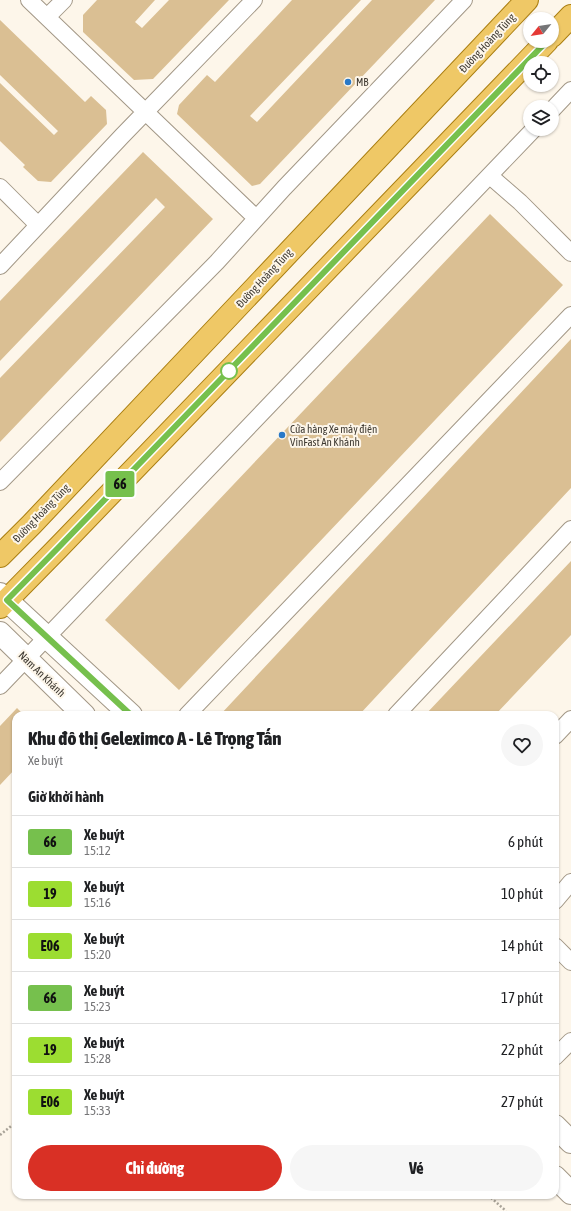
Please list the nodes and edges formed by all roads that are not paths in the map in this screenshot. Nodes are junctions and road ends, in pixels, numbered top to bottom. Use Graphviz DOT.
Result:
graph roads {
  1 [pos="29,0"];
  2 [pos="64,0"];
  3 [pos="254,0"];
  4 [pos="464,0"];
  5 [pos="527,0"];
  6 [pos="47,16"];
  7 [pos="571,16"];
  8 [pos="559,29"];
  9 [pos="540,48"];
  10 [pos="571,90"];
  11 [pos="559,103"];
  12 [pos="146,112"];
  13 [pos="527,136"];
  14 [pos="490,176"];
  15 [pos="0,187"];
  16 [pos="256,218"];
  17 [pos="38,225"];
  18 [pos="571,253"];
  19 [pos="0,266"];
  20 [pos="571,315"];
  21 [pos="0,482"];
  22 [pos="571,529"];
  23 [pos="0,556"];
  24 [pos="2,600"];
  25 [pos="0,633"];
  26 [pos="47,636"];
  27 [pos="26,659"];
  28 [pos="0,686"];
  29 [pos="80,711"];
  30 [pos="127,711"];
  31 [pos="191,711"];
  32 [pos="400,711"];
  33 [pos="571,719"];
  34 [pos="559,732"];
  35 [pos="571,882"];
  36 [pos="559,896"];
  37 [pos="559,950"];
  38 [pos="571,962"];
  39 [pos="571,1041"];
  40 [pos="559,1053"];
  41 [pos="559,1130"];
  42 [pos="571,1142"];
  43 [pos="559,1181"];
  44 [pos="571,1193"];
  1 -- 6 [label="street"];
  2 -- 6 [label="street"];
  3 -- 12 [label="street"];
  4 -- 16 [label="street"];
  5 -- 23 [label="main road, Đường Hoàng Tùng"];
  6 -- 12 [label="street"];
  7 -- 8 [label="main road"];
  9 -- 24 [label="main road"];
  10 -- 11 [label="street"];
  12 -- 16 [label="street"];
  12 -- 17 [label="street"];
  13 -- 14 [label="street"];
  14 -- 18 [label="street"];
  14 -- 26 [label="street"];
  15 -- 17 [label="street"];
  16 -- 21 [label="street"];
  17 -- 19 [label="street"];
  20 -- 31 [label="street"];
  22 -- 32 [label="street"];
  24 -- 26 [label="street"];
  25 -- 27 [label="street, Nam An Khánh"];
  26 -- 27 [label="street"];
  26 -- 30 [label="street"];
  27 -- 28 [label="street"];
  27 -- 29 [label="street, Nam An Khánh"];
  33 -- 34 [label="street"];
  35 -- 36 [label="street"];
  37 -- 38 [label="street"];
  39 -- 40 [label="street"];
  41 -- 42 [label="street"];
  43 -- 44 [label="street"];
}
